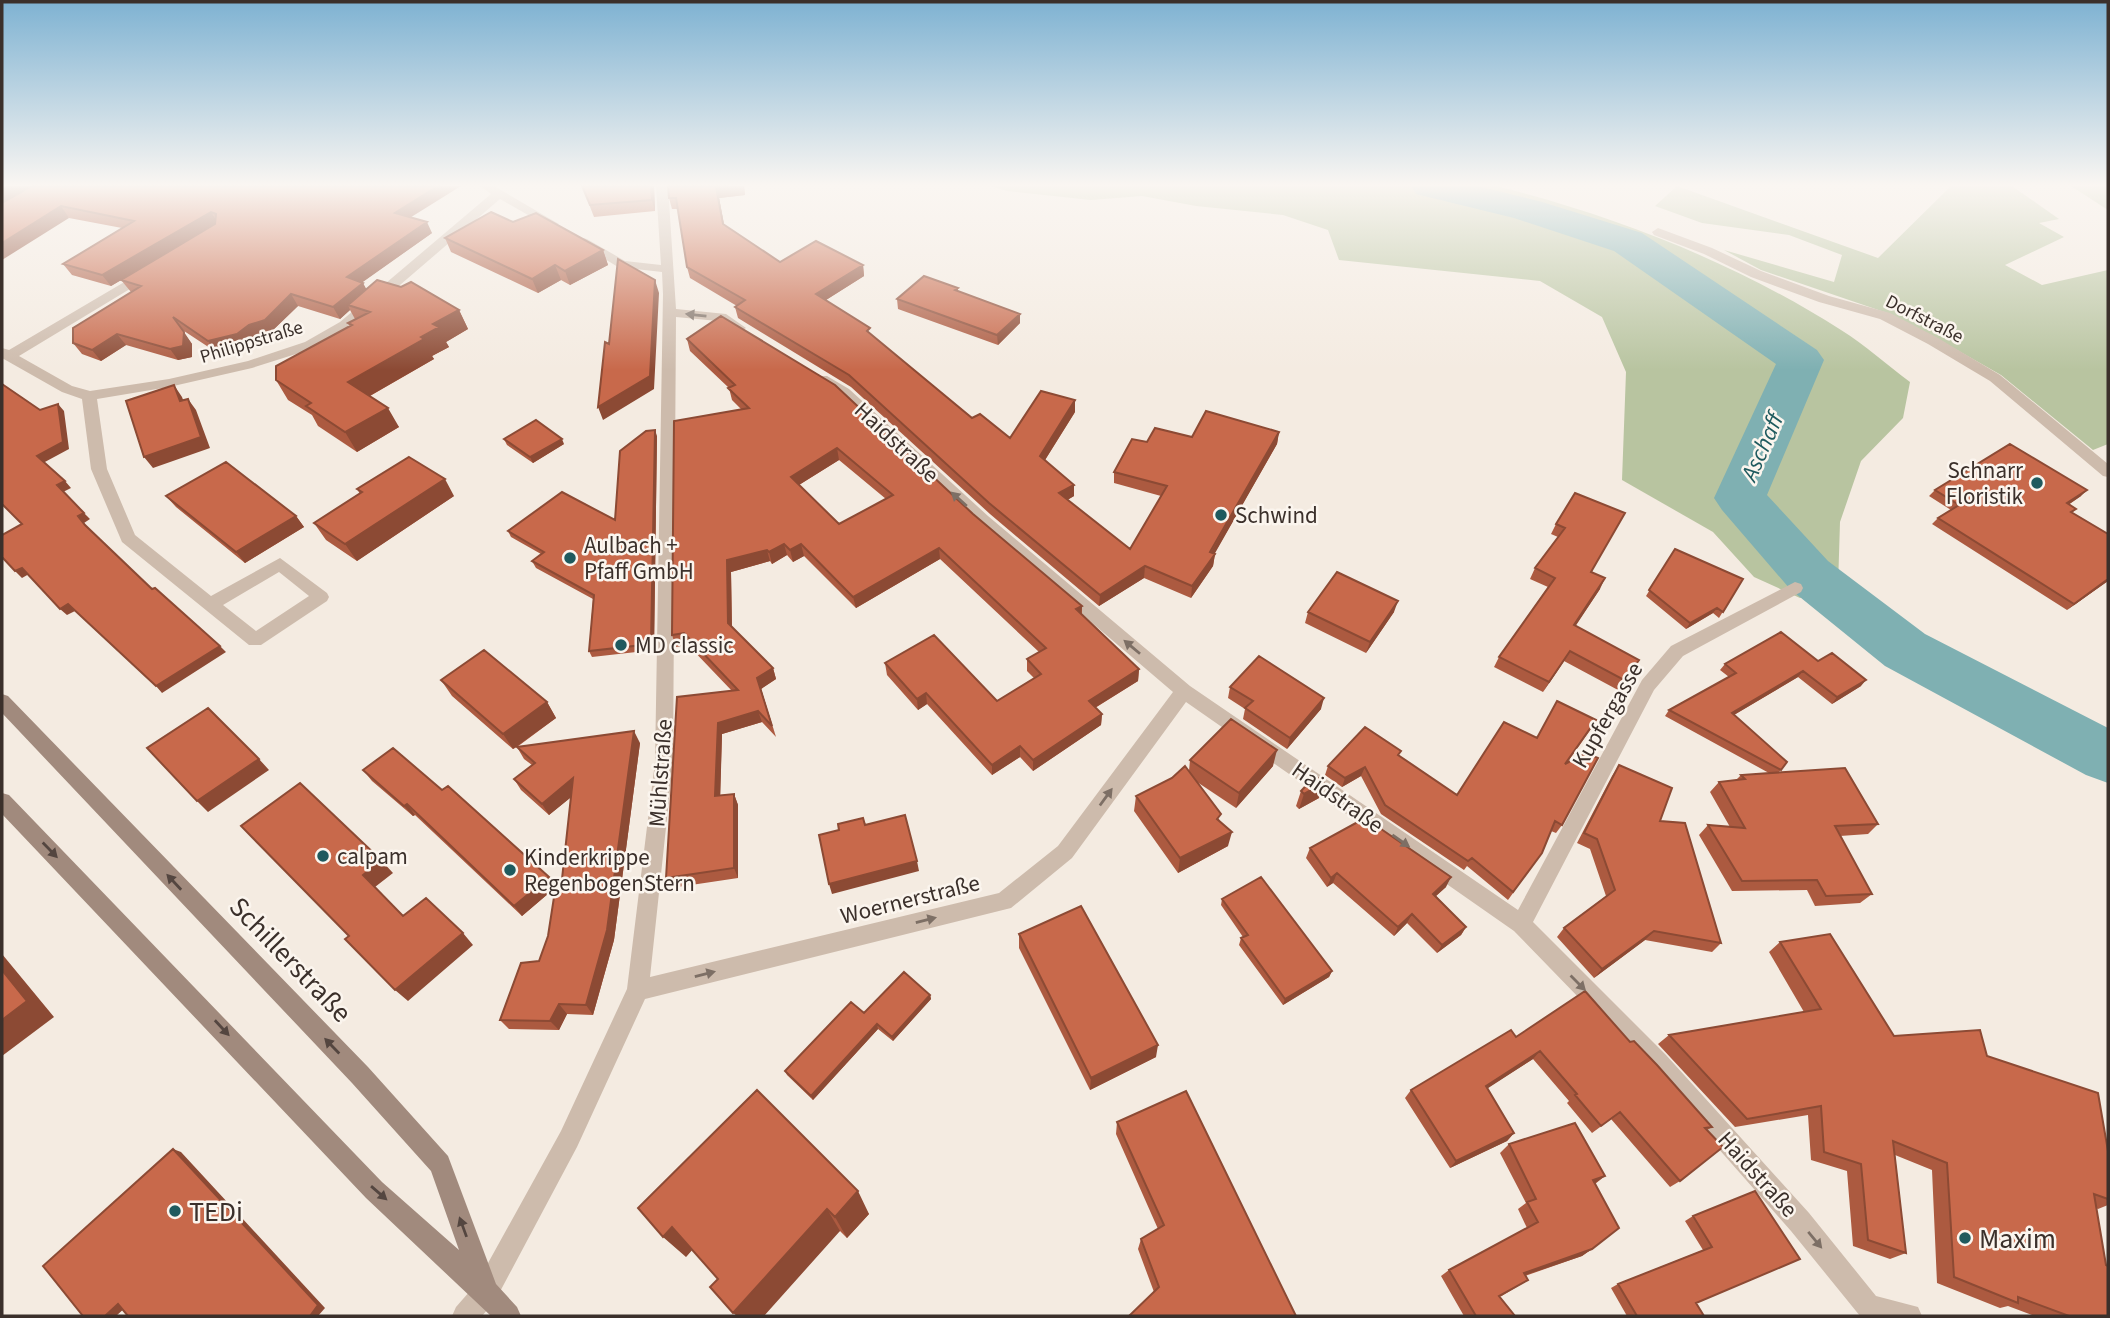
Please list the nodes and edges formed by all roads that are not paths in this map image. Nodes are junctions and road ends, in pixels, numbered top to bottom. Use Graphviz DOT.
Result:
graph roads {
  1 [pos="430,248"];
  2 [pos="593,248"];
  3 [pos="666,248"];
  4 [pos="1699,248"];
  5 [pos="159,265"];
  6 [pos="667,269"];
  7 [pos="668,312"];
  8 [pos="755,338"];
  9 [pos="5,354"];
  10 [pos="810,372"];
  11 [pos="89,396"];
  12 [pos="2108,471"];
  13 [pos="1795,588"];
  14 [pos="210,604"];
  15 [pos="1184,691"];
  16 [pos="2,701"];
  17 [pos="2,801"];
  18 [pos="1521,925"];
  19 [pos="638,990"];
  20 [pos="486,1292"];
  21 [pos="1874,1312"];
  22 [pos="465,1316"];
  23 [pos="508,1316"];
  24 [pos="1909,1316"];
  1 -- 11 [label="street, Philippstraße"];
  2 -- 6 [label="street"];
  3 -- 6 [label="street, Mühlstraße"];
  4 -- 12 [label="street, Dorfstraße"];
  5 -- 9 [label="street"];
  6 -- 7 [label="street, Mühlstraße"];
  8 -- 7 [label="street, one-way"];
  7 -- 19 [label="street, Mühlstraße"];
  9 -- 11 [label="street"];
  15 -- 10 [label="street, Haidstraße, one-way"];
  11 -- 14 [label="street"];
  13 -- 18 [label="street, Kupfergasse"];
  14 -- 14 [label="street"];
  15 -- 18 [label="street, Haidstraße, one-way"];
  19 -- 15 [label="street, Woernerstraße, one-way"];
  20 -- 16 [label="main road, Schillerstraße, one-way"];
  17 -- 20 [label="main road, Schillerstraße, one-way"];
  18 -- 21 [label="street, Haidstraße, one-way"];
  19 -- 20 [label="street, Mühlstraße"];
  20 -- 22 [label="street, Mühlstraße"];
  20 -- 23 [label="main road, Schillerstraße"];
  21 -- 24 [label="street"];
}
